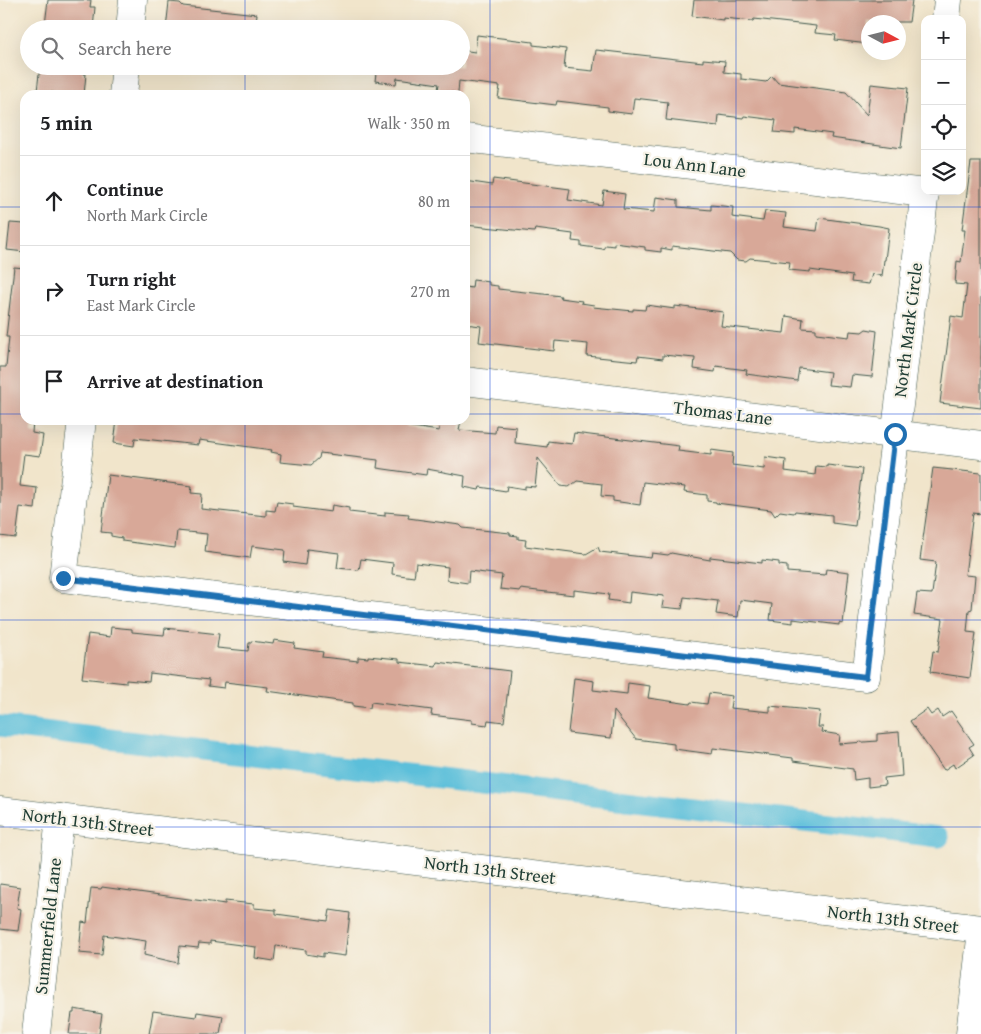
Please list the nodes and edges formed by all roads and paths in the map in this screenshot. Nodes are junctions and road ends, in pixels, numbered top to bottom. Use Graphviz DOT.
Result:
graph roads {
  1 [pos="133,0"];
  2 [pos="948,0"];
  3 [pos="946,15"];
  4 [pos="131,20"];
  5 [pos="125,75"];
  6 [pos="124,90"];
  7 [pos="470,139"];
  8 [pos="921,192"];
  9 [pos="925,195"];
  10 [pos="470,382"];
  11 [pos="81,425"];
  12 [pos="895,434"];
  13 [pos="981,445"];
  14 [pos="0,811"];
  15 [pos="60,818"];
  16 [pos="981,929"];
  17 [pos="981,938"];
  18 [pos="36,1034"];
  19 [pos="970,1034"];
  1 -- 4 [label="street"];
  2 -- 3 [label="street"];
  5 -- 6 [label="street"];
  7 -- 8 [label="street, Lou Ann Lane"];
  9 -- 12 [label="street, North Mark Circle"];
  10 -- 12 [label="street, Thomas Lane"];
  11 -- 12 [label="street, North Mark Circle"];
  12 -- 13 [label="street, Thomas Lane"];
  14 -- 15 [label="street, North 13th Street"];
  15 -- 16 [label="street, North 13th Street"];
  15 -- 18 [label="street, Summerfield Lane"];
  17 -- 19 [label="street"];
}
